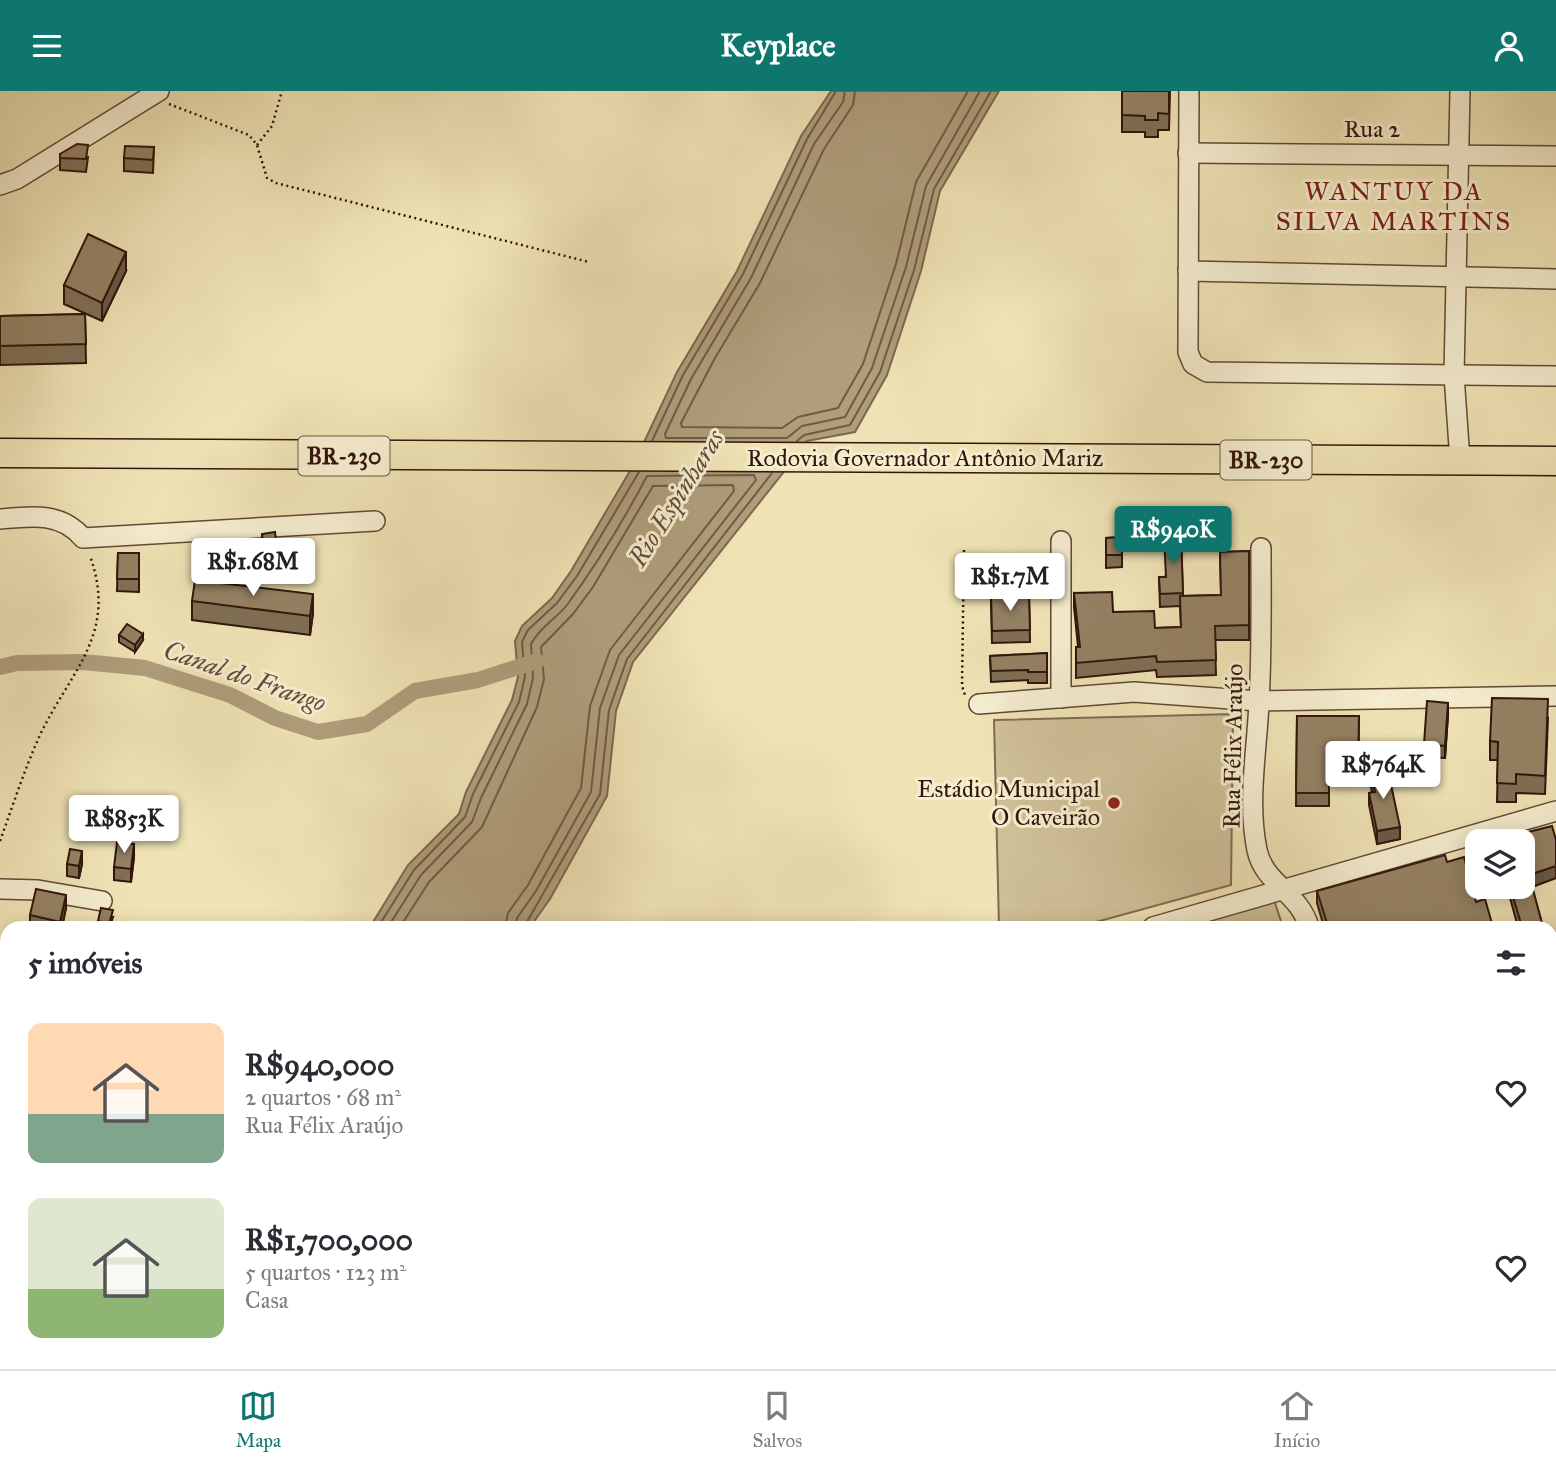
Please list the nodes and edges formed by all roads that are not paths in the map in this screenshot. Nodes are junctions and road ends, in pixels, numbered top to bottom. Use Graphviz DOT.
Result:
graph roads {
  1 [pos="1189,91"];
  2 [pos="1460,91"];
  3 [pos="155,94"];
  4 [pos="1188,153"];
  5 [pos="1461,154"];
  6 [pos="1556,156"];
  7 [pos="0,185"];
  8 [pos="1188,271"];
  9 [pos="1457,278"];
  10 [pos="1556,278"];
  11 [pos="1454,375"];
  12 [pos="1556,376"];
  13 [pos="0,453"];
  14 [pos="1460,461"];
  15 [pos="1556,461"];
  16 [pos="0,519"];
  17 [pos="375,521"];
  18 [pos="1061,541"];
  19 [pos="1261,548"];
  20 [pos="1556,696"];
  21 [pos="1061,698"];
  22 [pos="1259,701"];
  23 [pos="979,704"];
  24 [pos="1556,811"];
  25 [pos="0,889"];
  26 [pos="1285,889"];
  27 [pos="102,901"];
  28 [pos="1174,921"];
  29 [pos="1306,921"];
  1 -- 4 [label="street"];
  2 -- 5 [label="street"];
  3 -- 7 [label="street"];
  4 -- 5 [label="street, Rua 2"];
  4 -- 8 [label="street"];
  5 -- 6 [label="street, Rua 2"];
  5 -- 9 [label="street"];
  8 -- 9 [label="street"];
  8 -- 11 [label="street"];
  9 -- 10 [label="street"];
  9 -- 11 [label="street"];
  11 -- 12 [label="street"];
  11 -- 14 [label="street"];
  13 -- 14 [label="highway, Rodovia Governador Antônio Mariz / BR-230"];
  14 -- 15 [label="highway, Rodovia Governador Antônio Mariz / BR-230"];
  16 -- 17 [label="street"];
  18 -- 21 [label="street"];
  19 -- 22 [label="street, Rua Félix Araújo"];
  20 -- 22 [label="street"];
  21 -- 22 [label="street"];
  21 -- 23 [label="street"];
  22 -- 26 [label="street, Rua Félix Araújo"];
  24 -- 26 [label="street"];
  25 -- 27 [label="street"];
  26 -- 28 [label="street"];
  26 -- 29 [label="street, Rua Félix Araújo"];
}
